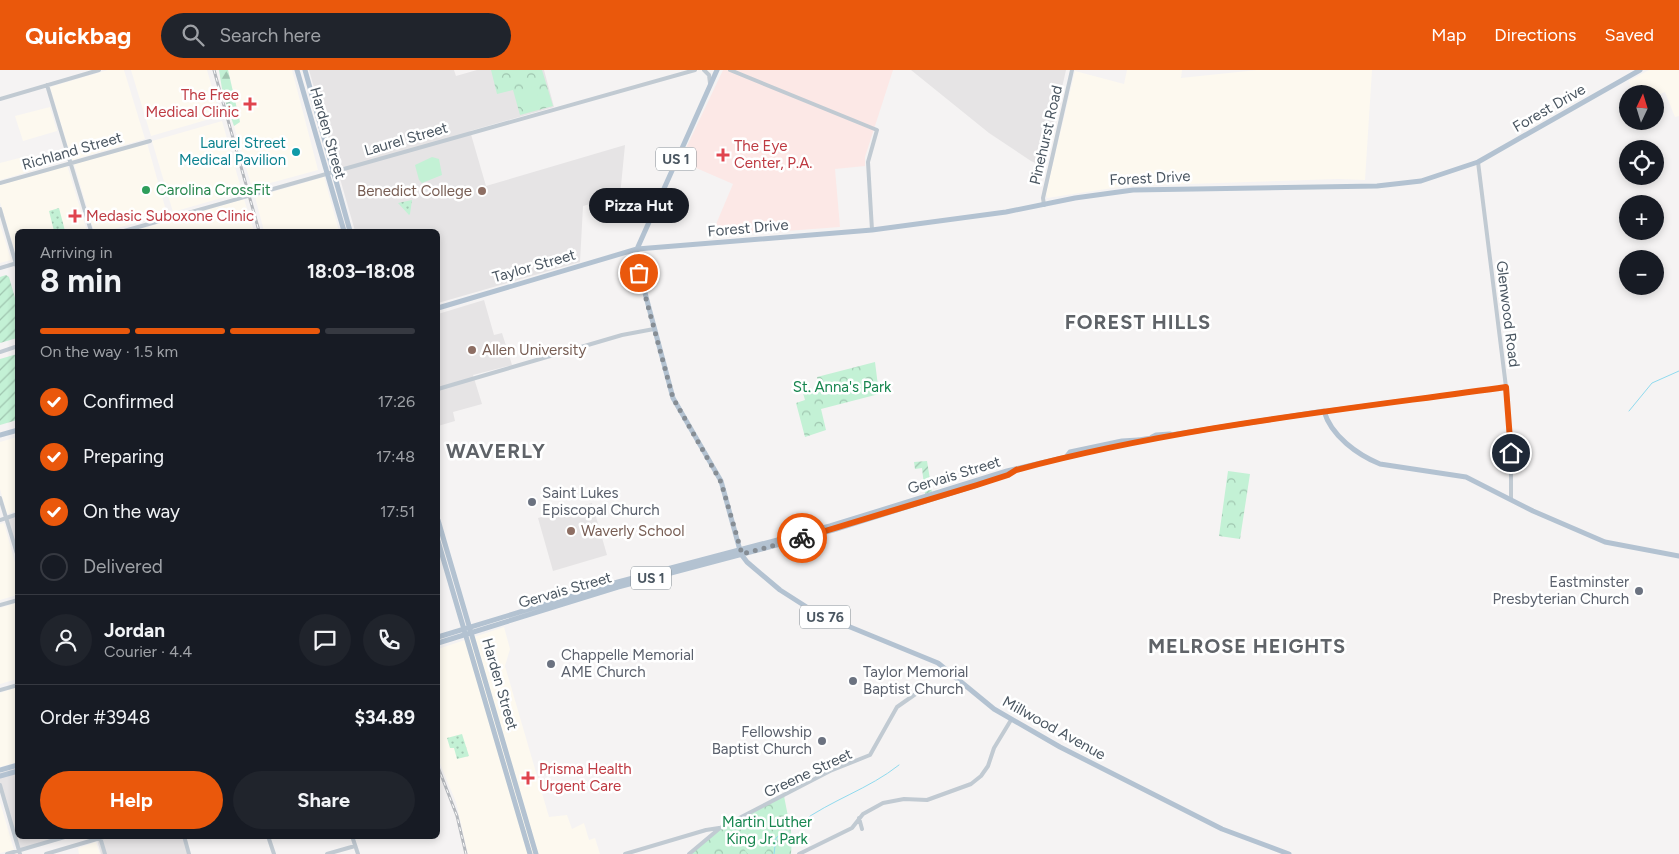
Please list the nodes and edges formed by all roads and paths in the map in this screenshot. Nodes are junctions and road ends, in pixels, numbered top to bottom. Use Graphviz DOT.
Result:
graph roads {
  1 [pos="99,70"];
  2 [pos="297,70"];
  3 [pos="305,70"];
  4 [pos="695,70"];
  5 [pos="704,70"];
  6 [pos="717,70"];
  7 [pos="730,70"];
  8 [pos="1072,70"];
  9 [pos="1640,70"];
  10 [pos="47,85"];
  11 [pos="709,88"];
  12 [pos="0,99"];
  13 [pos="150,141"];
  14 [pos="1478,162"];
  15 [pos="70,163"];
  16 [pos="330,172"];
  17 [pos="0,183"];
  18 [pos="1044,205"];
  19 [pos="0,210"];
  20 [pos="90,229"];
  21 [pos="131,229"];
  22 [pos="344,229"];
  23 [pos="349,229"];
  24 [pos="872,230"];
  25 [pos="637,249"];
  26 [pos="15,260"];
  27 [pos="15,263"];
  28 [pos="0,268"];
  29 [pos="440,307"];
  30 [pos="654,329"];
  31 [pos="15,347"];
  32 [pos="0,352"];
  33 [pos="1506,387"];
  34 [pos="440,388"];
  35 [pos="1324,411"];
  36 [pos="15,431"];
  37 [pos="0,436"];
  38 [pos="0,498"];
  39 [pos="1511,499"];
  40 [pos="15,515"];
  41 [pos="6,518"];
  42 [pos="0,520"];
  43 [pos="440,527"];
  44 [pos="15,547"];
  45 [pos="440,548"];
  46 [pos="741,552"];
  47 [pos="1679,556"];
  48 [pos="15,601"];
  49 [pos="0,605"];
  50 [pos="471,628"];
  51 [pos="464,631"];
  52 [pos="440,637"];
  53 [pos="440,642"];
  54 [pos="15,685"];
  55 [pos="0,690"];
  56 [pos="917,693"];
  57 [pos="1011,720"];
  58 [pos="15,766"];
  59 [pos="0,770"];
  60 [pos="15,772"];
  61 [pos="0,776"];
  62 [pos="0,785"];
  63 [pos="859,818"];
  64 [pos="720,828"];
  65 [pos="862,829"];
  66 [pos="15,835"];
  67 [pos="16,839"];
  68 [pos="59,839"];
  69 [pos="94,839"];
  70 [pos="101,839"];
  71 [pos="185,839"];
  72 [pos="269,839"];
  73 [pos="353,839"];
  74 [pos="355,846"];
  75 [pos="20,852"];
  76 [pos="7,854"];
  77 [pos="46,854"];
  78 [pos="105,854"];
  79 [pos="189,854"];
  80 [pos="274,854"];
  81 [pos="327,854"];
  82 [pos="358,854"];
  83 [pos="530,854"];
  84 [pos="536,854"];
  85 [pos="625,854"];
  86 [pos="689,854"];
  87 [pos="799,854"];
  88 [pos="1289,854"];
  1 -- 10 [label="street"];
  2 -- 16 [label="main road, Harden Street"];
  3 -- 16 [label="main road, Harden Street"];
  4 -- 16 [label="street, Laurel Street"];
  5 -- 11 [label="street"];
  6 -- 11 [label="main road, US 1"];
  7 -- 24 [label="street"];
  8 -- 18 [label="street, Pinehurst Road"];
  9 -- 14 [label="main road, Forest Drive"];
  10 -- 12 [label="street"];
  10 -- 15 [label="street"];
  11 -- 25 [label="main road, US 1"];
  13 -- 15 [label="street, Richland Street"];
  14 -- 18 [label="main road, Forest Drive"];
  14 -- 33 [label="street, Glenwood Road"];
  15 -- 17 [label="street, Richland Street"];
  15 -- 20 [label="street"];
  16 -- 21 [label="street, Laurel Street"];
  16 -- 22 [label="main road, Harden Street"];
  16 -- 23 [label="main road, Harden Street"];
  18 -- 24 [label="main road, Forest Drive"];
  19 -- 26 [label="street"];
  24 -- 25 [label="main road, Forest Drive"];
  25 -- 29 [label="main road, Taylor Street"];
  25 -- 30 [label="main road, Millwood Avenue / US 1"];
  27 -- 28 [label="street"];
  30 -- 34 [label="street"];
  30 -- 46 [label="main road, Millwood Avenue / US 1"];
  31 -- 32 [label="street"];
  33 -- 35 [label="street, Gervais Street"];
  33 -- 39 [label="street, Glenwood Road"];
  35 -- 39 [label="main road"];
  35 -- 46 [label="main road, Gervais Street"];
  36 -- 37 [label="main road"];
  38 -- 41 [label="street"];
  39 -- 47 [label="main road"];
  40 -- 41 [label="street"];
  41 -- 42 [label="street"];
  41 -- 44 [label="street"];
  43 -- 50 [label="main road, Harden Street"];
  45 -- 51 [label="main road, Harden Street"];
  46 -- 50 [label="main road, Gervais Street / US 1"];
  46 -- 57 [label="main road, Millwood Avenue / US 76"];
  48 -- 49 [label="street"];
  50 -- 51 [label="main road, Gervais Street / US 1"];
  50 -- 84 [label="main road, Harden Street"];
  51 -- 52 [label="main road, Gervais Street / US 1"];
  51 -- 53 [label="main road, Gervais Street"];
  51 -- 83 [label="main road, Harden Street"];
  54 -- 55 [label="street"];
  56 -- 64 [label="street, Greene Street"];
  57 -- 63 [label="street"];
  57 -- 88 [label="main road, Millwood Avenue / US 76"];
  58 -- 59 [label="main road"];
  60 -- 61 [label="main road"];
  62 -- 66 [label="street"];
  63 -- 65 [label="street"];
  63 -- 87 [label="street"];
  64 -- 85 [label="street"];
  64 -- 86 [label="street, Greene Street"];
  67 -- 75 [label="street"];
  68 -- 75 [label="street"];
  69 -- 77 [label="street"];
  70 -- 78 [label="street"];
  71 -- 79 [label="street"];
  72 -- 80 [label="street"];
  73 -- 74 [label="street"];
  74 -- 81 [label="street"];
  74 -- 82 [label="street"];
  75 -- 76 [label="street"];
}
